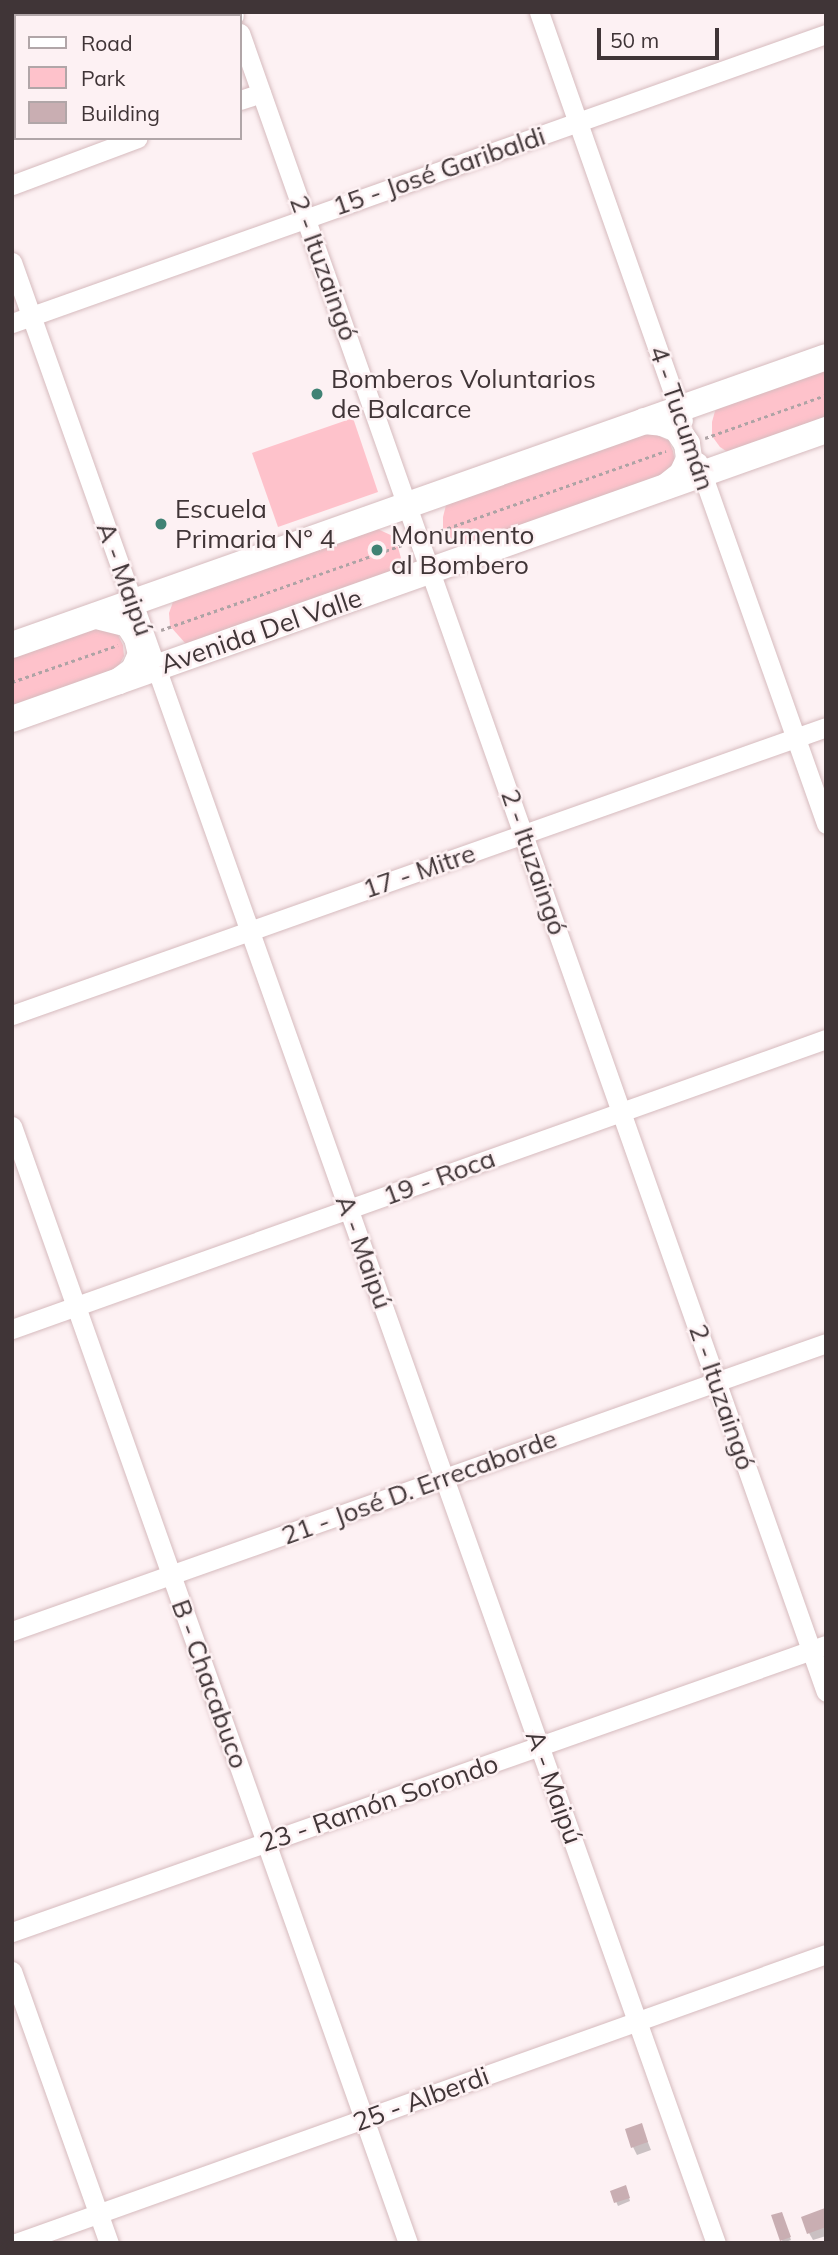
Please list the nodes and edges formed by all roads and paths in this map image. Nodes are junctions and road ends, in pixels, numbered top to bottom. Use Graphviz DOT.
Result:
graph roads {
  1 [pos="539,12"];
  2 [pos="826,34"];
  3 [pos="242,39"];
  4 [pos="261,93"];
  5 [pos="242,99"];
  6 [pos="578,122"];
  7 [pos="133,140"];
  8 [pos="12,185"];
  9 [pos="306,218"];
  10 [pos="12,262"];
  11 [pos="32,316"];
  12 [pos="12,323"];
  13 [pos="826,357"];
  14 [pos="679,409"];
  15 [pos="645,421"];
  16 [pos="826,430"];
  17 [pos="702,474"];
  18 [pos="665,487"];
  19 [pos="408,505"];
  20 [pos="432,571"];
  21 [pos="133,602"];
  22 [pos="96,616"];
  23 [pos="12,645"];
  24 [pos="157,668"];
  25 [pos="118,682"];
  26 [pos="12,719"];
  27 [pos="826,727"];
  28 [pos="795,738"];
  29 [pos="826,824"];
  30 [pos="524,834"];
  31 [pos="250,931"];
  32 [pos="12,1015"];
  33 [pos="826,1039"];
  34 [pos="622,1111"];
  35 [pos="12,1126"];
  36 [pos="349,1209"];
  37 [pos="76,1306"];
  38 [pos="12,1329"];
  39 [pos="826,1343"];
  40 [pos="717,1381"];
  41 [pos="444,1478"];
  42 [pos="171,1575"];
  43 [pos="12,1631"];
  44 [pos="818,1648"];
  45 [pos="826,1692"];
  46 [pos="539,1746"];
  47 [pos="266,1843"];
  48 [pos="12,1933"];
  49 [pos="826,1954"];
  50 [pos="12,1971"];
  51 [pos="637,2021"];
  52 [pos="364,2119"];
  53 [pos="98,2213"];
  54 [pos="16,2243"];
  55 [pos="109,2243"];
  56 [pos="408,2243"];
  57 [pos="716,2243"];
  1 -- 6 [label="street, 4 - Tucumán"];
  2 -- 6 [label="street, 15 - José Garibaldi"];
  3 -- 4 [label="street, 2 - Ituzaingó"];
  4 -- 5 [label="street"];
  4 -- 9 [label="street, 2 - Ituzaingó"];
  6 -- 9 [label="street, 15 - José Garibaldi"];
  6 -- 14 [label="street, 4 - Tucumán"];
  7 -- 8 [label="street"];
  9 -- 11 [label="street, 15 - José Garibaldi"];
  9 -- 19 [label="street, 2 - Ituzaingó"];
  10 -- 11 [label="street, A - Maipú"];
  11 -- 12 [label="street, 15 - José Garibaldi"];
  11 -- 21 [label="street, A - Maipú"];
  13 -- 14 [label="street"];
  14 -- 15 [label="street"];
  14 -- 17 [label="street, 4 - Tucumán"];
  15 -- 18 [label="street"];
  15 -- 19 [label="street"];
  16 -- 17 [label="street, Avenida Del Valle"];
  17 -- 18 [label="street, Avenida Del Valle"];
  17 -- 28 [label="street, 4 - Tucumán"];
  18 -- 20 [label="street, Avenida Del Valle"];
  19 -- 20 [label="street, 2 - Ituzaingó"];
  19 -- 21 [label="street"];
  20 -- 24 [label="street, Avenida Del Valle"];
  20 -- 30 [label="street, 2 - Ituzaingó"];
  21 -- 22 [label="street"];
  21 -- 24 [label="street, A - Maipú"];
  22 -- 23 [label="street"];
  22 -- 25 [label="street"];
  24 -- 25 [label="street, Avenida Del Valle"];
  24 -- 31 [label="street, A - Maipú"];
  25 -- 26 [label="street, Avenida Del Valle"];
  27 -- 28 [label="street, 17 - Mitre"];
  28 -- 29 [label="street, 4 - Tucumán"];
  28 -- 30 [label="street, 17 - Mitre"];
  30 -- 31 [label="street, 17 - Mitre"];
  30 -- 34 [label="street, 2 - Ituzaingó"];
  31 -- 32 [label="street, 17 - Mitre"];
  31 -- 36 [label="street, A - Maipú"];
  33 -- 34 [label="street, 19 - Roca"];
  34 -- 36 [label="street, 19 - Roca"];
  34 -- 40 [label="street, 2 - Ituzaingó"];
  35 -- 37 [label="street, B - Chacabuco"];
  36 -- 37 [label="street, 19 - Roca"];
  36 -- 41 [label="street, A - Maipú"];
  37 -- 38 [label="street, 19 - Roca"];
  37 -- 42 [label="street, B - Chacabuco"];
  39 -- 40 [label="street, 21 - José D. Errecaborde"];
  40 -- 41 [label="street, 21 - José D. Errecaborde"];
  40 -- 44 [label="street, 2 - Ituzaingó"];
  41 -- 42 [label="street, 21 - José D. Errecaborde"];
  41 -- 46 [label="street, A - Maipú"];
  42 -- 43 [label="street, 21 - José D. Errecaborde"];
  42 -- 47 [label="street, B - Chacabuco"];
  44 -- 45 [label="street, 2 - Ituzaingó"];
  44 -- 46 [label="street, 23 - Ramón Sorondo"];
  46 -- 47 [label="street, 23 - Ramón Sorondo"];
  46 -- 51 [label="street, A - Maipú"];
  47 -- 48 [label="street, 23 - Ramón Sorondo"];
  47 -- 52 [label="street, B - Chacabuco"];
  49 -- 51 [label="street, 25 - Alberdi"];
  50 -- 53 [label="street"];
  51 -- 52 [label="street, 25 - Alberdi"];
  51 -- 57 [label="street, A - Maipú"];
  52 -- 53 [label="street, 25 - Alberdi"];
  52 -- 56 [label="street, B - Chacabuco"];
  53 -- 54 [label="street, 25 - Alberdi"];
  53 -- 55 [label="street"];
}
